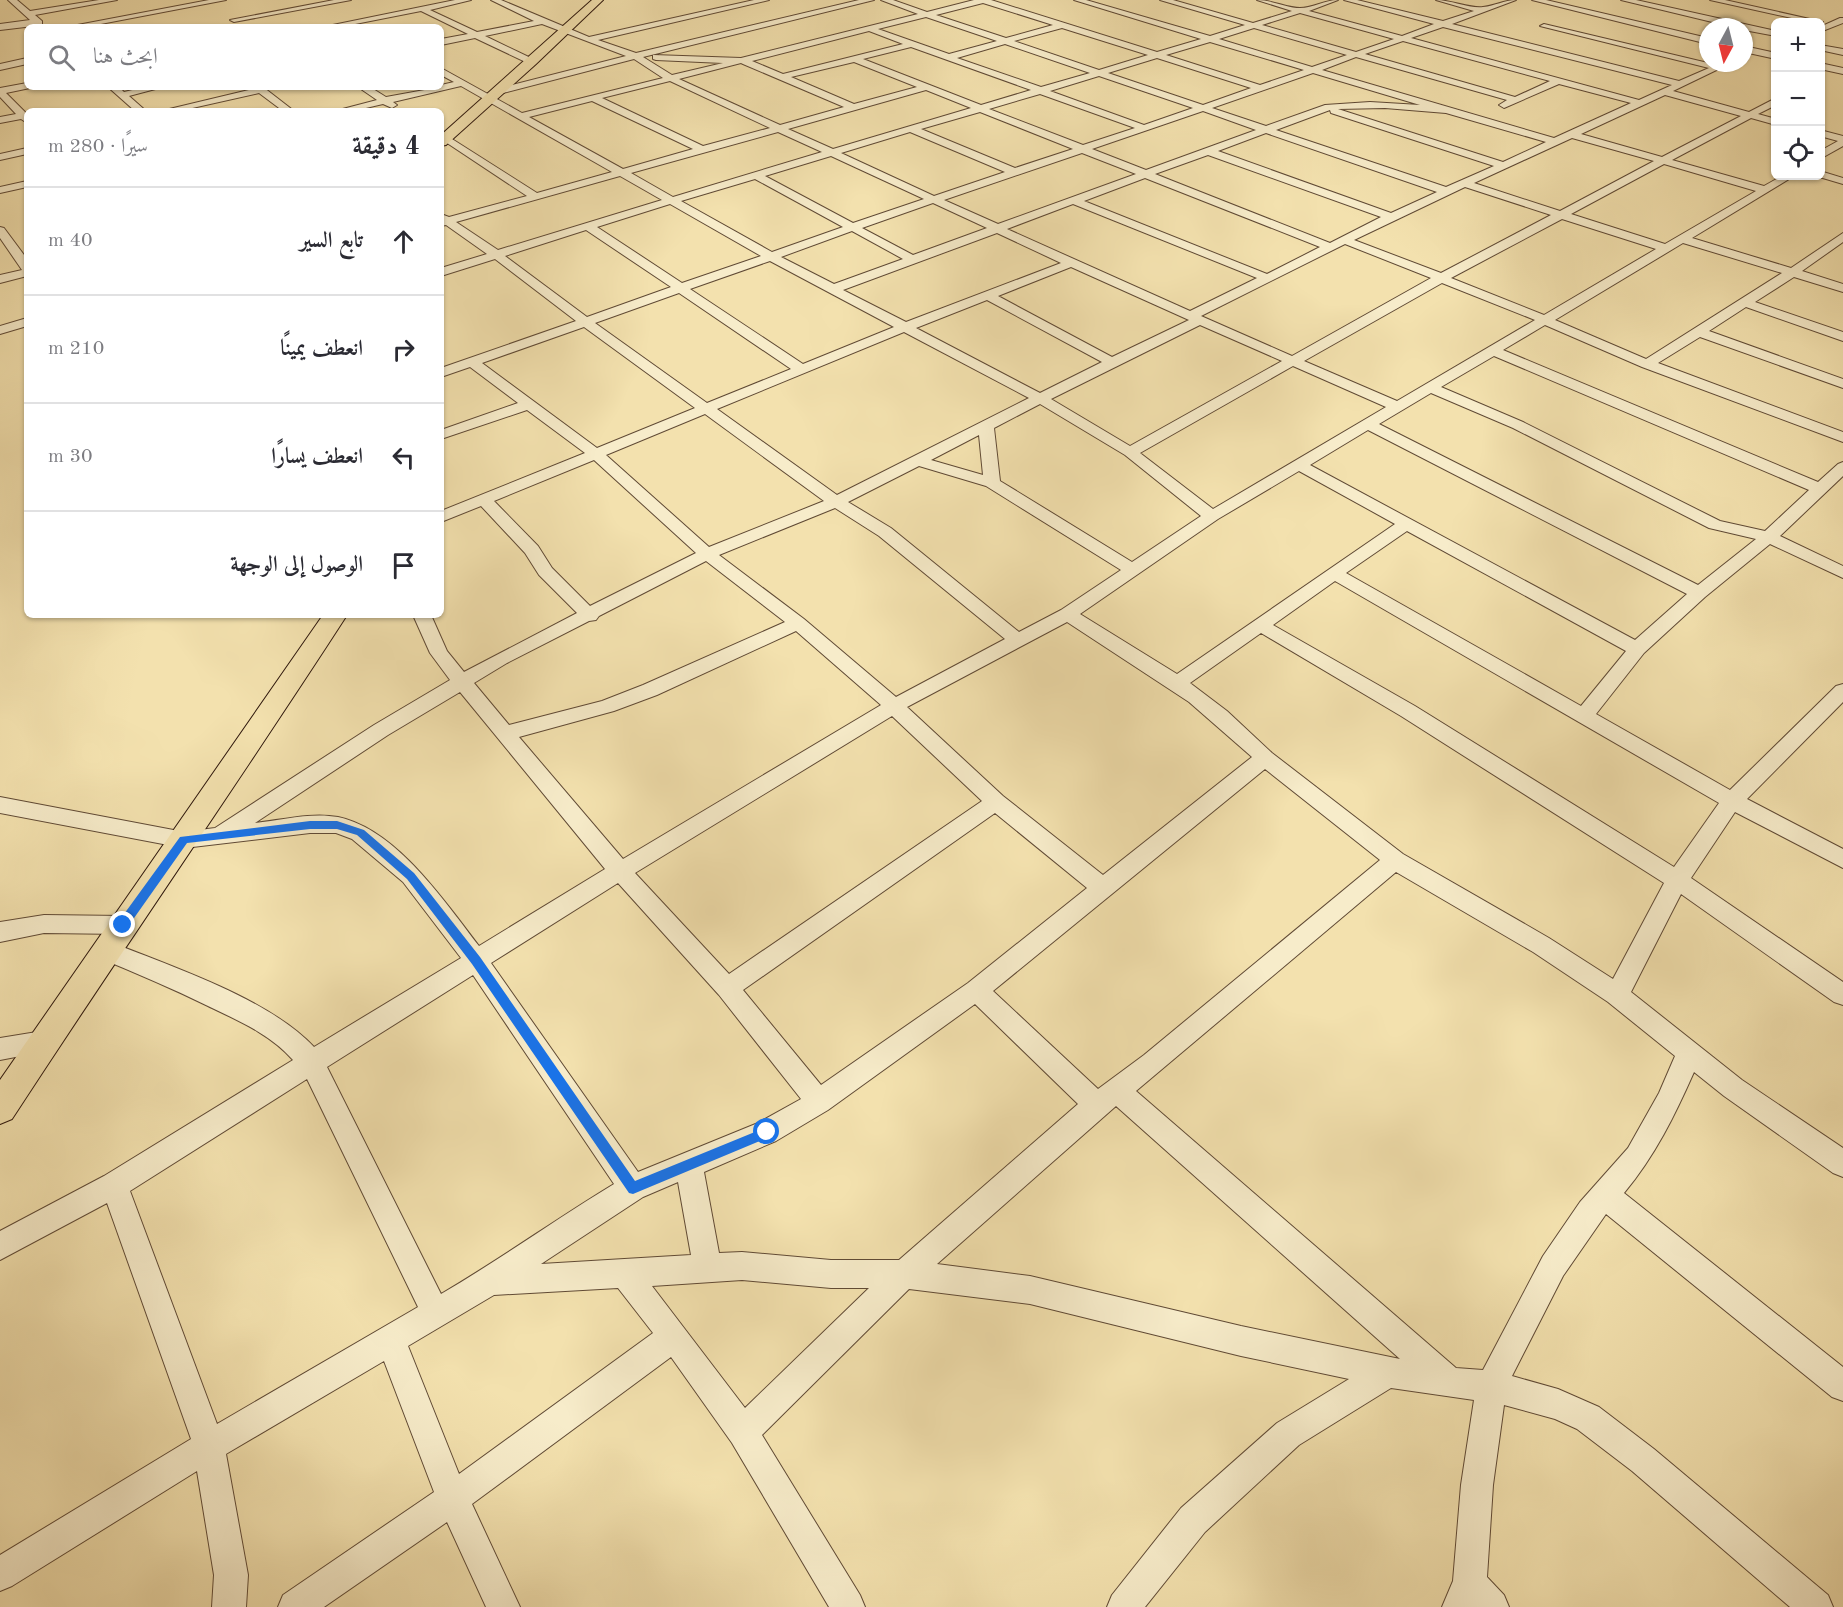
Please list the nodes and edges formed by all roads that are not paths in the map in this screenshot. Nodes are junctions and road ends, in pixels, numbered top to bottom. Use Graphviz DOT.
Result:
graph roads {
  1 [pos="12,0"];
  2 [pos="111,0"];
  3 [pos="222,0"];
  4 [pos="347,0"];
  5 [pos="467,0"];
  6 [pos="495,0"];
  7 [pos="598,0"];
  8 [pos="765,0"];
  9 [pos="870,0"];
  10 [pos="885,0"];
  11 [pos="984,0"];
  12 [pos="1078,0"];
  13 [pos="1164,0"];
  14 [pos="1261,0"];
  15 [pos="1334,0"];
  16 [pos="1348,0"];
  17 [pos="1440,0"];
  18 [pos="1512,0"];
  19 [pos="1536,0"];
  20 [pos="1625,0"];
  21 [pos="1714,0"];
  22 [pos="203,2"];
  23 [pos="704,3"];
  24 [pos="1604,4"];
  25 [pos="1783,4"];
  26 [pos="1138,6"];
  27 [pos="215,9"];
  28 [pos="422,9"];
  29 [pos="719,9"];
  30 [pos="1481,10"];
  31 [pos="1119,11"];
  32 [pos="1301,11"];
  33 [pos="1766,11"];
  34 [pos="1582,12"];
  35 [pos="926,14"];
  36 [pos="224,15"];
  37 [pos="131,16"];
  38 [pos="1096,17"];
  39 [pos="1704,18"];
  40 [pos="1792,18"];
  41 [pos="234,20"];
  42 [pos="1085,20"];
  43 [pos="1843,20"];
  44 [pos="36,21"];
  45 [pos="139,21"];
  46 [pos="358,21"];
  47 [pos="542,22"];
  48 [pos="1444,23"];
  49 [pos="87,24"];
  50 [pos="240,24"];
  51 [pos="342,24"];
  52 [pos="363,24"];
  53 [pos="761,24"];
  54 [pos="1254,24"];
  55 [pos="1063,25"];
  56 [pos="1825,25"];
  57 [pos="0,27"];
  58 [pos="1825,27"];
  59 [pos="867,28"];
  60 [pos="1753,29"];
  61 [pos="563,32"];
  62 [pos="778,32"];
  63 [pos="1771,33"];
  64 [pos="1843,33"];
  65 [pos="473,35"];
  66 [pos="1520,36"];
  67 [pos="1594,37"];
  68 [pos="1210,38"];
  69 [pos="1398,39"];
  70 [pos="1699,39"];
  71 [pos="587,40"];
  72 [pos="797,40"];
  73 [pos="1005,40"];
  74 [pos="1509,40"];
  75 [pos="444,41"];
  76 [pos="807,44"];
  77 [pos="909,45"];
  78 [pos="1825,48"];
  79 [pos="1753,52"];
  80 [pos="1843,52"];
  81 [pos="1357,53"];
  82 [pos="1557,53"];
  83 [pos="1771,54"];
  84 [pos="636,55"];
  85 [pos="1158,55"];
  86 [pos="946,58"];
  87 [pos="855,59"];
  88 [pos="1699,60"];
  89 [pos="745,61"];
  90 [pos="24,62"];
  91 [pos="1487,62"];
  92 [pos="532,63"];
  93 [pos="0,66"];
  94 [pos="1314,69"];
  95 [pos="1103,72"];
  96 [pos="1706,72"];
  97 [pos="444,73"];
  98 [pos="782,77"];
  99 [pos="670,78"];
  100 [pos="1441,78"];
  101 [pos="1558,81"];
  102 [pos="461,83"];
  103 [pos="1679,84"];
  104 [pos="24,87"];
  105 [pos="444,87"];
  106 [pos="923,88"];
  107 [pos="1261,88"];
  108 [pos="1520,88"];
  109 [pos="116,90"];
  110 [pos="144,90"];
  111 [pos="255,90"];
  112 [pos="260,90"];
  113 [pos="368,90"];
  114 [pos="432,90"];
  115 [pos="1039,91"];
  116 [pos="0,92"];
  117 [pos="1664,92"];
  118 [pos="122,95"];
  119 [pos="494,95"];
  120 [pos="591,97"];
  121 [pos="386,101"];
  122 [pos="1641,103"];
  123 [pos="1771,104"];
  124 [pos="137,108"];
  125 [pos="179,108"];
  126 [pos="285,108"];
  127 [pos="354,108"];
  128 [pos="398,108"];
  129 [pos="855,108"];
  130 [pos="1206,108"];
  131 [pos="1325,108"];
  132 [pos="977,109"];
  133 [pos="1449,111"];
  134 [pos="1750,115"];
  135 [pos="520,116"];
  136 [pos="24,117"];
  137 [pos="24,118"];
  138 [pos="1474,118"];
  139 [pos="0,120"];
  140 [pos="1771,121"];
  141 [pos="1144,128"];
  142 [pos="782,129"];
  143 [pos="911,129"];
  144 [pos="1270,130"];
  145 [pos="1402,133"];
  146 [pos="1825,134"];
  147 [pos="1574,135"];
  148 [pos="444,138"];
  149 [pos="444,140"];
  150 [pos="1843,140"];
  151 [pos="1556,142"];
  152 [pos="1080,149"];
  153 [pos="703,150"];
  154 [pos="24,152"];
  155 [pos="835,152"];
  156 [pos="1211,152"];
  157 [pos="1825,153"];
  158 [pos="1843,154"];
  159 [pos="0,157"];
  160 [pos="1664,160"];
  161 [pos="1505,166"];
  162 [pos="1014,172"];
  163 [pos="621,173"];
  164 [pos="1147,175"];
  165 [pos="1825,175"];
  166 [pos="758,176"];
  167 [pos="1782,180"];
  168 [pos="1843,181"];
  169 [pos="24,184"];
  170 [pos="1466,184"];
  171 [pos="0,190"];
  172 [pos="1764,190"];
  173 [pos="1446,191"];
  174 [pos="535,196"];
  175 [pos="936,198"];
  176 [pos="670,200"];
  177 [pos="1072,200"];
  178 [pos="1564,215"];
  179 [pos="1391,217"];
  180 [pos="444,221"];
  181 [pos="444,222"];
  182 [pos="588,226"];
  183 [pos="853,226"];
  184 [pos="998,228"];
  185 [pos="0,230"];
  186 [pos="1344,240"];
  187 [pos="1839,243"];
  188 [pos="1675,244"];
  189 [pos="1330,248"];
  190 [pos="497,255"];
  191 [pos="772,257"];
  192 [pos="913,260"];
  193 [pos="1072,263"];
  194 [pos="24,266"];
  195 [pos="24,271"];
  196 [pos="444,272"];
  197 [pos="1793,272"];
  198 [pos="872,275"];
  199 [pos="1443,277"];
  200 [pos="0,279"];
  201 [pos="1267,279"];
  202 [pos="682,288"];
  203 [pos="1843,288"];
  204 [pos="833,289"];
  205 [pos="987,296"];
  206 [pos="855,302"];
  207 [pos="1744,302"];
  208 [pos="1195,318"];
  209 [pos="1546,319"];
  210 [pos="584,321"];
  211 [pos="24,323"];
  212 [pos="903,328"];
  213 [pos="0,330"];
  214 [pos="1699,332"];
  215 [pos="1843,337"];
  216 [pos="1494,351"];
  217 [pos="1293,360"];
  218 [pos="1112,362"];
  219 [pos="1647,364"];
  220 [pos="452,367"];
  221 [pos="802,369"];
  222 [pos="1843,384"];
  223 [pos="1429,387"];
  224 [pos="1038,398"];
  225 [pos="529,404"];
  226 [pos="1396,406"];
  227 [pos="705,408"];
  228 [pos="1368,424"];
  229 [pos="987,426"];
  230 [pos="444,434"];
  231 [pos="1843,437"];
  232 [pos="1130,452"];
  233 [pos="595,453"];
  234 [pos="918,461"];
  235 [pos="1299,465"];
  236 [pos="1843,467"];
  237 [pos="992,483"];
  238 [pos="1820,489"];
  239 [pos="484,500"];
  240 [pos="836,502"];
  241 [pos="444,516"];
  242 [pos="1212,516"];
  243 [pos="1407,523"];
  244 [pos="1770,537"];
  245 [pos="707,554"];
  246 [pos="1133,570"];
  247 [pos="1843,573"];
  248 [pos="1335,574"];
  249 [pos="1699,593"];
  250 [pos="1067,614"];
  251 [pos="590,616"];
  252 [pos="333,618"];
  253 [pos="423,618"];
  254 [pos="798,623"];
  255 [pos="1262,626"];
  256 [pos="1018,640"];
  257 [pos="1637,649"];
  258 [pos="462,682"];
  259 [pos="1178,682"];
  260 [pos="1843,691"];
  261 [pos="894,706"];
  262 [pos="1584,716"];
  263 [pos="506,733"];
  264 [pos="1265,758"];
  265 [pos="996,801"];
  266 [pos="1732,801"];
  267 [pos="0,805"];
  268 [pos="221,835"];
  269 [pos="184,840"];
  270 [pos="1843,859"];
  271 [pos="1395,860"];
  272 [pos="620,871"];
  273 [pos="1677,880"];
  274 [pos="1102,887"];
  275 [pos="123,925"];
  276 [pos="0,932"];
  277 [pos="105,950"];
  278 [pos="476,960"];
  279 [pos="727,988"];
  280 [pos="976,990"];
  281 [pos="1617,995"];
  282 [pos="1843,995"];
  283 [pos="43,1042"];
  284 [pos="0,1049"];
  285 [pos="1689,1053"];
  286 [pos="311,1062"];
  287 [pos="1107,1098"];
  288 [pos="819,1102"];
  289 [pos="0,1108"];
  290 [pos="689,1164"];
  291 [pos="1843,1164"];
  292 [pos="114,1185"];
  293 [pos="633,1188"];
  294 [pos="1606,1196"];
  295 [pos="0,1246"];
  296 [pos="707,1267"];
  297 [pos="624,1273"];
  298 [pos="904,1274"];
  299 [pos="491,1281"];
  300 [pos="435,1312"];
  301 [pos="674,1336"];
  302 [pos="390,1339"];
  303 [pos="1388,1372"];
  304 [pos="1450,1383"];
  305 [pos="1491,1386"];
  306 [pos="1843,1386"];
  307 [pos="743,1432"];
  308 [pos="209,1446"];
  309 [pos="453,1498"];
  310 [pos="0,1574"];
  311 [pos="1464,1595"];
  312 [pos="229,1607"];
  313 [pos="295,1607"];
  314 [pos="503,1607"];
  315 [pos="848,1607"];
  316 [pos="1124,1607"];
  317 [pos="1492,1607"];
  318 [pos="1816,1607"];
  1 -- 44 [label="street"];
  2 -- 37 [label="street"];
  2 -- 44 [label="street"];
  3 -- 22 [label="street"];
  4 -- 41 [label="street"];
  5 -- 28 [label="street"];
  6 -- 47 [label="street"];
  7 -- 61 [label="main road"];
  8 -- 29 [label="street"];
  9 -- 53 [label="street"];
  10 -- 35 [label="street"];
  11 -- 35 [label="street"];
  11 -- 55 [label="street"];
  12 -- 31 [label="street"];
  13 -- 54 [label="street"];
  14 -- 32 [label="street"];
  15 -- 32 [label="street"];
  16 -- 48 [label="street"];
  17 -- 30 [label="street"];
  18 -- 30 [label="street"];
  19 -- 34 [label="street"];
  20 -- 39 [label="street"];
  21 -- 33 [label="street"];
  22 -- 27 [label="street"];
  22 -- 37 [label="street"];
  23 -- 29 [label="street"];
  24 -- 34 [label="street"];
  25 -- 33 [label="street"];
  26 -- 31 [label="street"];
  28 -- 46 [label="street"];
  28 -- 65 [label="street"];
  29 -- 53 [label="street"];
  29 -- 71 [label="street"];
  30 -- 48 [label="street"];
  31 -- 38 [label="street"];
  31 -- 68 [label="street"];
  32 -- 54 [label="street"];
  32 -- 69 [label="street"];
  33 -- 40 [label="street"];
  34 -- 67 [label="street"];
  34 -- 70 [label="street"];
  35 -- 59 [label="street"];
  35 -- 73 [label="street"];
  36 -- 41 [label="street"];
  37 -- 45 [label="street"];
  37 -- 49 [label="street"];
  41 -- 50 [label="street"];
  42 -- 55 [label="street"];
  43 -- 56 [label="street"];
  44 -- 57 [label="street"];
  46 -- 51 [label="street"];
  46 -- 52 [label="street"];
  47 -- 61 [label="street"];
  47 -- 65 [label="street"];
  48 -- 69 [label="street"];
  48 -- 74 [label="street"];
  53 -- 62 [label="street"];
  53 -- 84 [label="street"];
  54 -- 68 [label="street"];
  54 -- 81 [label="street"];
  55 -- 73 [label="street"];
  55 -- 85 [label="street"];
  58 -- 64 [label="street"];
  59 -- 76 [label="street"];
  59 -- 77 [label="street"];
  60 -- 63 [label="street"];
  61 -- 71 [label="street"];
  61 -- 92 [label="main road"];
  65 -- 75 [label="street"];
  65 -- 92 [label="street"];
  66 -- 74 [label="street"];
  67 -- 82 [label="street"];
  67 -- 88 [label="street"];
  68 -- 85 [label="street"];
  68 -- 94 [label="street"];
  69 -- 81 [label="street"];
  69 -- 91 [label="street"];
  71 -- 84 [label="street"];
  72 -- 76 [label="street"];
  73 -- 86 [label="street"];
  73 -- 95 [label="street"];
  74 -- 82 [label="street"];
  76 -- 89 [label="street"];
  77 -- 86 [label="street"];
  77 -- 87 [label="street"];
  78 -- 80 [label="street"];
  79 -- 83 [label="street"];
  81 -- 94 [label="street"];
  81 -- 100 [label="street"];
  82 -- 103 [label="street"];
  82 -- 108 [label="street"];
  84 -- 89 [label="street"];
  84 -- 99 [label="street"];
  84 -- 119 [label="street"];
  85 -- 95 [label="street"];
  85 -- 107 [label="street"];
  86 -- 115 [label="street"];
  87 -- 98 [label="street"];
  87 -- 106 [label="street"];
  89 -- 98 [label="street"];
  89 -- 99 [label="street"];
  90 -- 93 [label="street"];
  91 -- 100 [label="street"];
  91 -- 108 [label="street"];
  92 -- 119 [label="main road"];
  94 -- 107 [label="street"];
  94 -- 133 [label="street"];
  95 -- 115 [label="street"];
  95 -- 130 [label="street"];
  96 -- 103 [label="street"];
  97 -- 102 [label="street"];
  98 -- 129 [label="street"];
  99 -- 120 [label="street"];
  99 -- 142 [label="street"];
  100 -- 108 [label="street"];
  101 -- 108 [label="street"];
  101 -- 108 [label="street"];
  101 -- 122 [label="street"];
  102 -- 105 [label="street"];
  102 -- 119 [label="street"];
  103 -- 117 [label="street"];
  104 -- 116 [label="street"];
  106 -- 129 [label="street"];
  106 -- 132 [label="street"];
  107 -- 130 [label="street"];
  108 -- 138 [label="street"];
  109 -- 118 [label="street"];
  110 -- 118 [label="street"];
  111 -- 125 [label="street"];
  112 -- 126 [label="street"];
  113 -- 121 [label="street"];
  114 -- 121 [label="street"];
  115 -- 132 [label="street"];
  115 -- 141 [label="street"];
  116 -- 136 [label="street"];
  117 -- 122 [label="street"];
  117 -- 134 [label="street"];
  118 -- 124 [label="street"];
  119 -- 135 [label="street"];
  119 -- 148 [label="main road"];
  120 -- 135 [label="street"];
  120 -- 153 [label="street"];
  121 -- 127 [label="street"];
  121 -- 128 [label="street"];
  122 -- 147 [label="street"];
  123 -- 134 [label="street"];
  129 -- 142 [label="street"];
  130 -- 141 [label="street"];
  130 -- 144 [label="street"];
  131 -- 133 [label="street"];
  131 -- 144 [label="street"];
  131 -- 145 [label="street"];
  132 -- 143 [label="street"];
  132 -- 152 [label="street"];
  133 -- 138 [label="street"];
  133 -- 145 [label="street"];
  134 -- 140 [label="street"];
  134 -- 160 [label="street"];
  135 -- 163 [label="street"];
  137 -- 139 [label="street"];
  138 -- 151 [label="street"];
  141 -- 152 [label="street"];
  142 -- 153 [label="street"];
  142 -- 155 [label="street"];
  143 -- 155 [label="street"];
  143 -- 162 [label="street"];
  144 -- 156 [label="street"];
  144 -- 173 [label="street"];
  145 -- 161 [label="street"];
  146 -- 150 [label="street"];
  147 -- 151 [label="street"];
  147 -- 160 [label="street"];
  149 -- 174 [label="street"];
  150 -- 157 [label="street"];
  151 -- 161 [label="street"];
  152 -- 162 [label="street"];
  152 -- 164 [label="street"];
  153 -- 163 [label="street"];
  154 -- 159 [label="street"];
  155 -- 166 [label="street"];
  155 -- 175 [label="street"];
  156 -- 164 [label="street"];
  156 -- 179 [label="street"];
  157 -- 158 [label="street"];
  160 -- 172 [label="street"];
  160 -- 178 [label="street"];
  161 -- 170 [label="street"];
  162 -- 175 [label="street"];
  163 -- 174 [label="street"];
  163 -- 176 [label="street"];
  164 -- 177 [label="street"];
  164 -- 189 [label="street"];
  165 -- 168 [label="street"];
  166 -- 176 [label="street"];
  166 -- 183 [label="street"];
  167 -- 172 [label="street"];
  169 -- 171 [label="street"];
  170 -- 173 [label="street"];
  170 -- 178 [label="street"];
  172 -- 188 [label="street"];
  173 -- 179 [label="street"];
  174 -- 180 [label="street"];
  175 -- 183 [label="street"];
  175 -- 184 [label="street"];
  176 -- 182 [label="street"];
  176 -- 191 [label="street"];
  177 -- 184 [label="street"];
  177 -- 201 [label="street"];
  178 -- 188 [label="street"];
  178 -- 199 [label="street"];
  179 -- 186 [label="street"];
  181 -- 190 [label="street"];
  182 -- 190 [label="street"];
  182 -- 202 [label="street"];
  183 -- 191 [label="street"];
  183 -- 192 [label="street"];
  184 -- 192 [label="street"];
  184 -- 193 [label="street"];
  185 -- 194 [label="street"];
  186 -- 189 [label="street"];
  186 -- 199 [label="street"];
  187 -- 197 [label="street"];
  188 -- 197 [label="street"];
  188 -- 209 [label="street"];
  189 -- 201 [label="street"];
  190 -- 196 [label="street"];
  190 -- 210 [label="street"];
  191 -- 202 [label="street"];
  191 -- 204 [label="street"];
  192 -- 198 [label="street"];
  193 -- 205 [label="street"];
  193 -- 208 [label="street"];
  195 -- 200 [label="street"];
  197 -- 203 [label="street"];
  197 -- 207 [label="street"];
  198 -- 204 [label="street"];
  198 -- 206 [label="street"];
  199 -- 209 [label="street"];
  199 -- 217 [label="street"];
  201 -- 208 [label="street"];
  202 -- 210 [label="street"];
  202 -- 221 [label="street"];
  204 -- 206 [label="street"];
  205 -- 212 [label="street"];
  205 -- 218 [label="street"];
  206 -- 212 [label="street"];
  207 -- 214 [label="street"];
  207 -- 215 [label="street"];
  208 -- 217 [label="street"];
  208 -- 218 [label="street"];
  209 -- 216 [label="street"];
  209 -- 219 [label="street"];
  210 -- 220 [label="street"];
  210 -- 227 [label="street"];
  211 -- 213 [label="street"];
  212 -- 221 [label="street"];
  212 -- 224 [label="street"];
  214 -- 219 [label="street"];
  214 -- 222 [label="street"];
  216 -- 223 [label="street"];
  216 -- 238 [label="street"];
  217 -- 226 [label="street"];
  217 -- 232 [label="street"];
  218 -- 224 [label="street"];
  219 -- 231 [label="street"];
  220 -- 225 [label="street"];
  221 -- 227 [label="street"];
  223 -- 226 [label="street"];
  223 -- 244 [label="street"];
  224 -- 229 [label="street"];
  224 -- 232 [label="street"];
  225 -- 230 [label="street"];
  225 -- 233 [label="street"];
  226 -- 228 [label="street"];
  227 -- 233 [label="street"];
  227 -- 240 [label="street"];
  228 -- 235 [label="street"];
  228 -- 249 [label="street"];
  229 -- 234 [label="street"];
  229 -- 237 [label="street"];
  232 -- 242 [label="street"];
  233 -- 239 [label="street"];
  233 -- 245 [label="street"];
  234 -- 237 [label="street"];
  234 -- 240 [label="street"];
  235 -- 242 [label="street"];
  235 -- 243 [label="street"];
  236 -- 238 [label="street"];
  237 -- 246 [label="street"];
  238 -- 244 [label="street"];
  239 -- 241 [label="street"];
  239 -- 251 [label="street"];
  240 -- 245 [label="street"];
  240 -- 256 [label="street"];
  242 -- 246 [label="street"];
  243 -- 248 [label="street"];
  243 -- 257 [label="street"];
  244 -- 247 [label="street"];
  244 -- 249 [label="street"];
  245 -- 251 [label="street"];
  245 -- 254 [label="street"];
  246 -- 250 [label="street"];
  248 -- 255 [label="street"];
  248 -- 262 [label="street"];
  249 -- 257 [label="street"];
  250 -- 256 [label="street"];
  250 -- 259 [label="street"];
  251 -- 258 [label="street"];
  252 -- 269 [label="main road"];
  253 -- 258 [label="street"];
  254 -- 261 [label="street"];
  254 -- 263 [label="street"];
  255 -- 259 [label="street"];
  255 -- 273 [label="street"];
  256 -- 261 [label="street"];
  257 -- 262 [label="street"];
  258 -- 263 [label="street"];
  258 -- 268 [label="street"];
  259 -- 264 [label="street"];
  260 -- 266 [label="street"];
  261 -- 265 [label="street"];
  261 -- 272 [label="street"];
  262 -- 266 [label="street"];
  263 -- 272 [label="street"];
  264 -- 271 [label="street"];
  264 -- 274 [label="street"];
  265 -- 274 [label="street"];
  265 -- 279 [label="street"];
  266 -- 270 [label="street"];
  266 -- 273 [label="street"];
  267 -- 269 [label="street"];
  268 -- 269 [label="street"];
  268 -- 278 [label="street"];
  269 -- 275 [label="main road"];
  271 -- 281 [label="street"];
  271 -- 287 [label="street"];
  272 -- 278 [label="street"];
  272 -- 279 [label="street"];
  273 -- 281 [label="street"];
  273 -- 282 [label="street"];
  274 -- 280 [label="street"];
  275 -- 276 [label="street"];
  275 -- 277 [label="main road"];
  277 -- 283 [label="main road"];
  277 -- 286 [label="street"];
  278 -- 286 [label="street"];
  278 -- 293 [label="street"];
  279 -- 288 [label="street"];
  280 -- 287 [label="street"];
  280 -- 288 [label="street"];
  281 -- 285 [label="street"];
  283 -- 284 [label="street"];
  283 -- 289 [label="main road"];
  285 -- 291 [label="street"];
  285 -- 294 [label="street"];
  286 -- 292 [label="street"];
  286 -- 300 [label="street"];
  287 -- 298 [label="street"];
  287 -- 304 [label="street"];
  288 -- 290 [label="street"];
  290 -- 293 [label="street"];
  290 -- 296 [label="street"];
  292 -- 295 [label="street"];
  292 -- 308 [label="street"];
  293 -- 299 [label="street"];
  294 -- 305 [label="street"];
  294 -- 306 [label="street"];
  296 -- 297 [label="street"];
  296 -- 298 [label="street"];
  297 -- 299 [label="street"];
  297 -- 301 [label="street"];
  298 -- 303 [label="street"];
  298 -- 307 [label="street"];
  299 -- 300 [label="street"];
  300 -- 302 [label="street"];
  301 -- 307 [label="street"];
  301 -- 309 [label="street"];
  302 -- 308 [label="street"];
  302 -- 309 [label="street"];
  303 -- 304 [label="street"];
  303 -- 316 [label="street"];
  304 -- 305 [label="street"];
  305 -- 311 [label="street"];
  305 -- 318 [label="street"];
  307 -- 315 [label="street"];
  308 -- 310 [label="street"];
  308 -- 312 [label="street"];
  309 -- 313 [label="street"];
  309 -- 314 [label="street"];
  311 -- 317 [label="street"];
}
